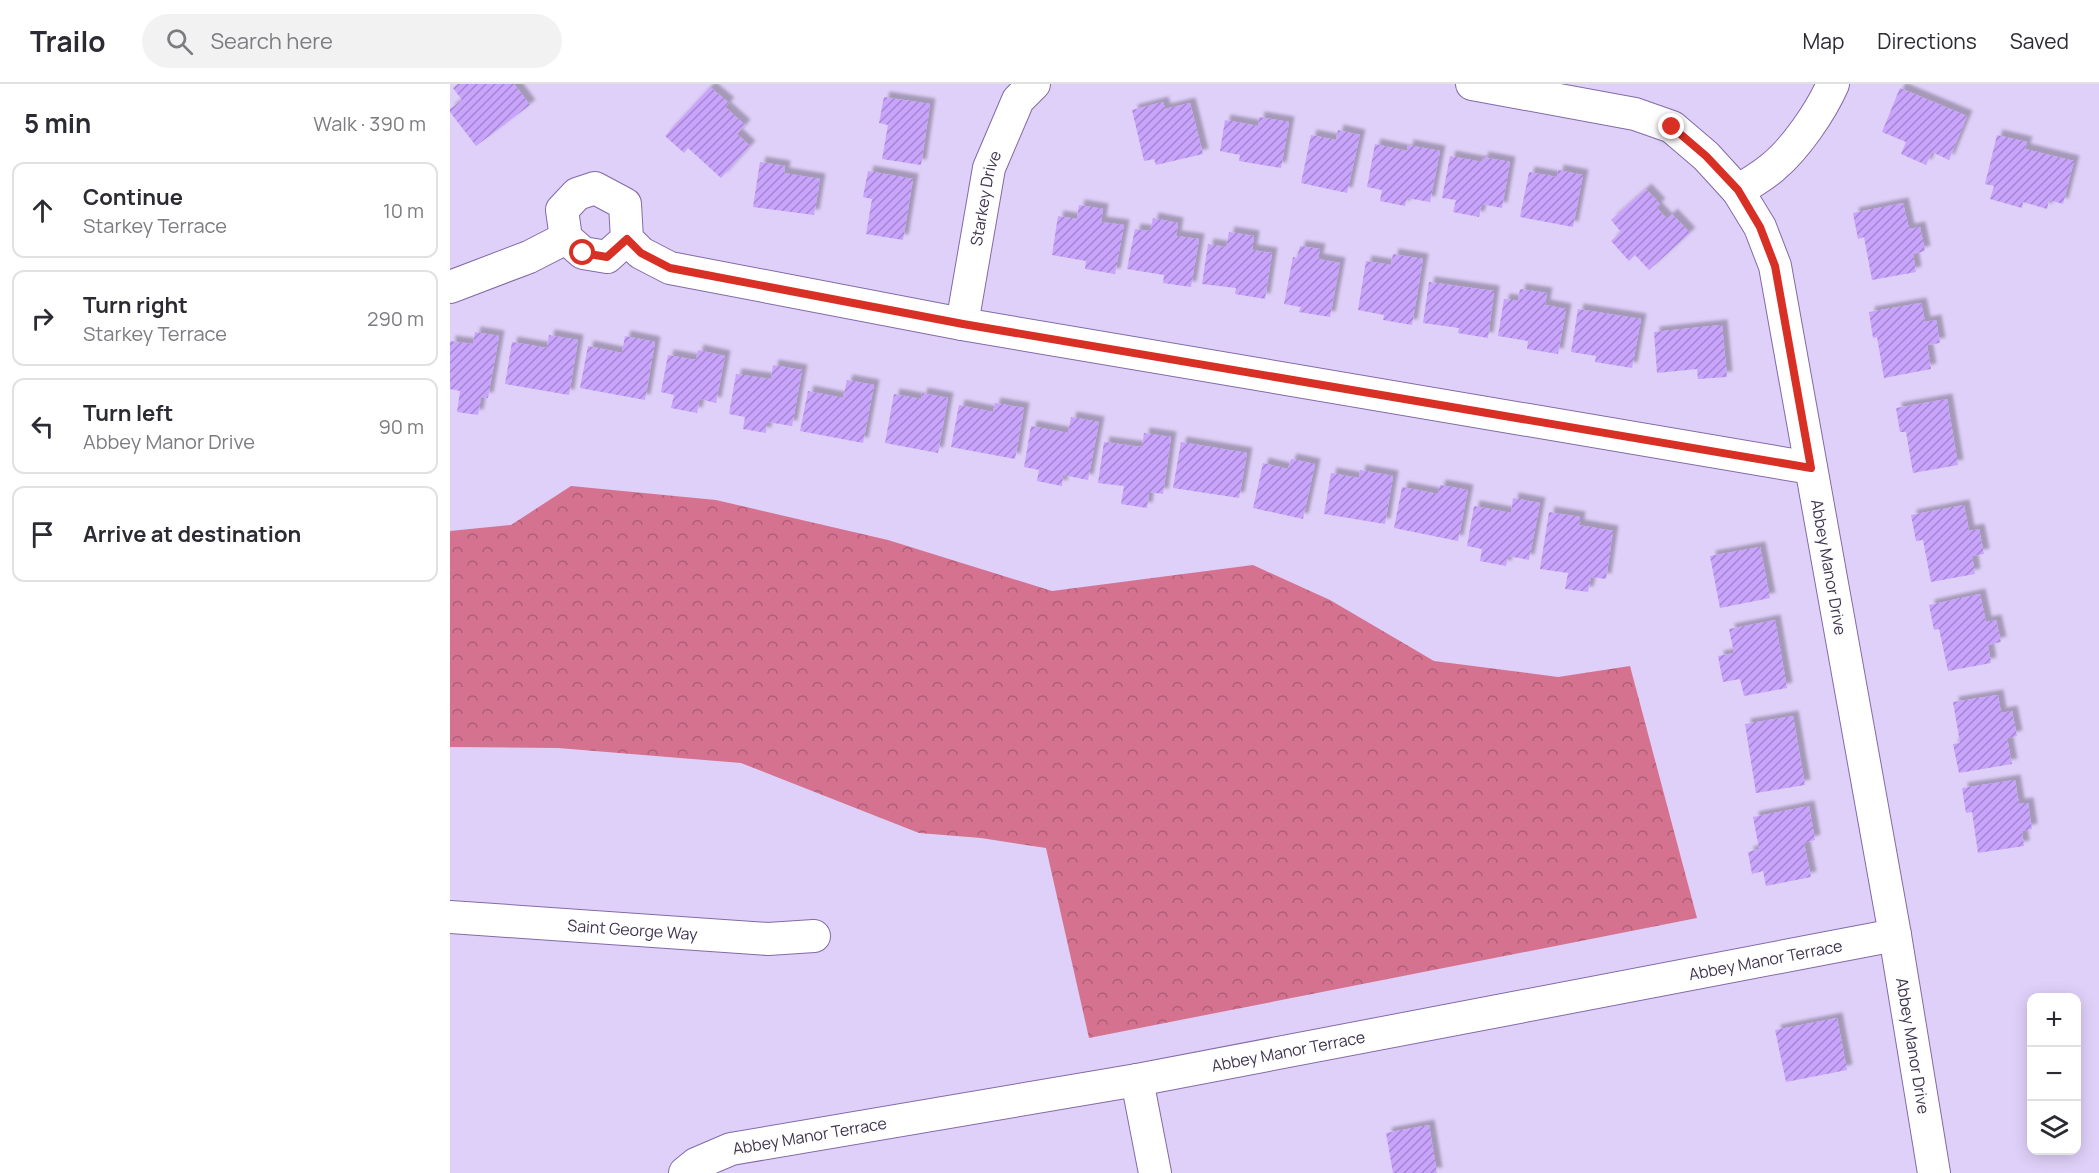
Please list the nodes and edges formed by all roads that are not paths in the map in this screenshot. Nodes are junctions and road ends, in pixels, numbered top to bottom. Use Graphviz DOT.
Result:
graph roads {
  1 [pos="1034,84"];
  2 [pos="1472,84"];
  3 [pos="1833,84"];
  4 [pos="1738,190"];
  5 [pos="566,238"];
  6 [pos="627,239"];
  7 [pos="450,287"];
  8 [pos="963,324"];
  9 [pos="1811,468"];
  10 [pos="450,917"];
  11 [pos="1895,935"];
  12 [pos="814,936"];
  13 [pos="1137,1080"];
  14 [pos="685,1173"];
  15 [pos="1155,1173"];
  16 [pos="1934,1173"];
  1 -- 8 [label="street, Starkey Drive"];
  2 -- 4 [label="street, Abbey Manor Drive"];
  3 -- 4 [label="street"];
  4 -- 9 [label="street, Abbey Manor Drive"];
  5 -- 6 [label="street"];
  5 -- 6 [label="street"];
  5 -- 7 [label="street"];
  6 -- 8 [label="street"];
  8 -- 9 [label="street"];
  9 -- 11 [label="street, Abbey Manor Drive"];
  10 -- 12 [label="street, Saint George Way"];
  11 -- 13 [label="street, Abbey Manor Terrace"];
  11 -- 16 [label="street, Abbey Manor Drive"];
  13 -- 14 [label="street, Abbey Manor Terrace"];
  13 -- 15 [label="street"];
}
